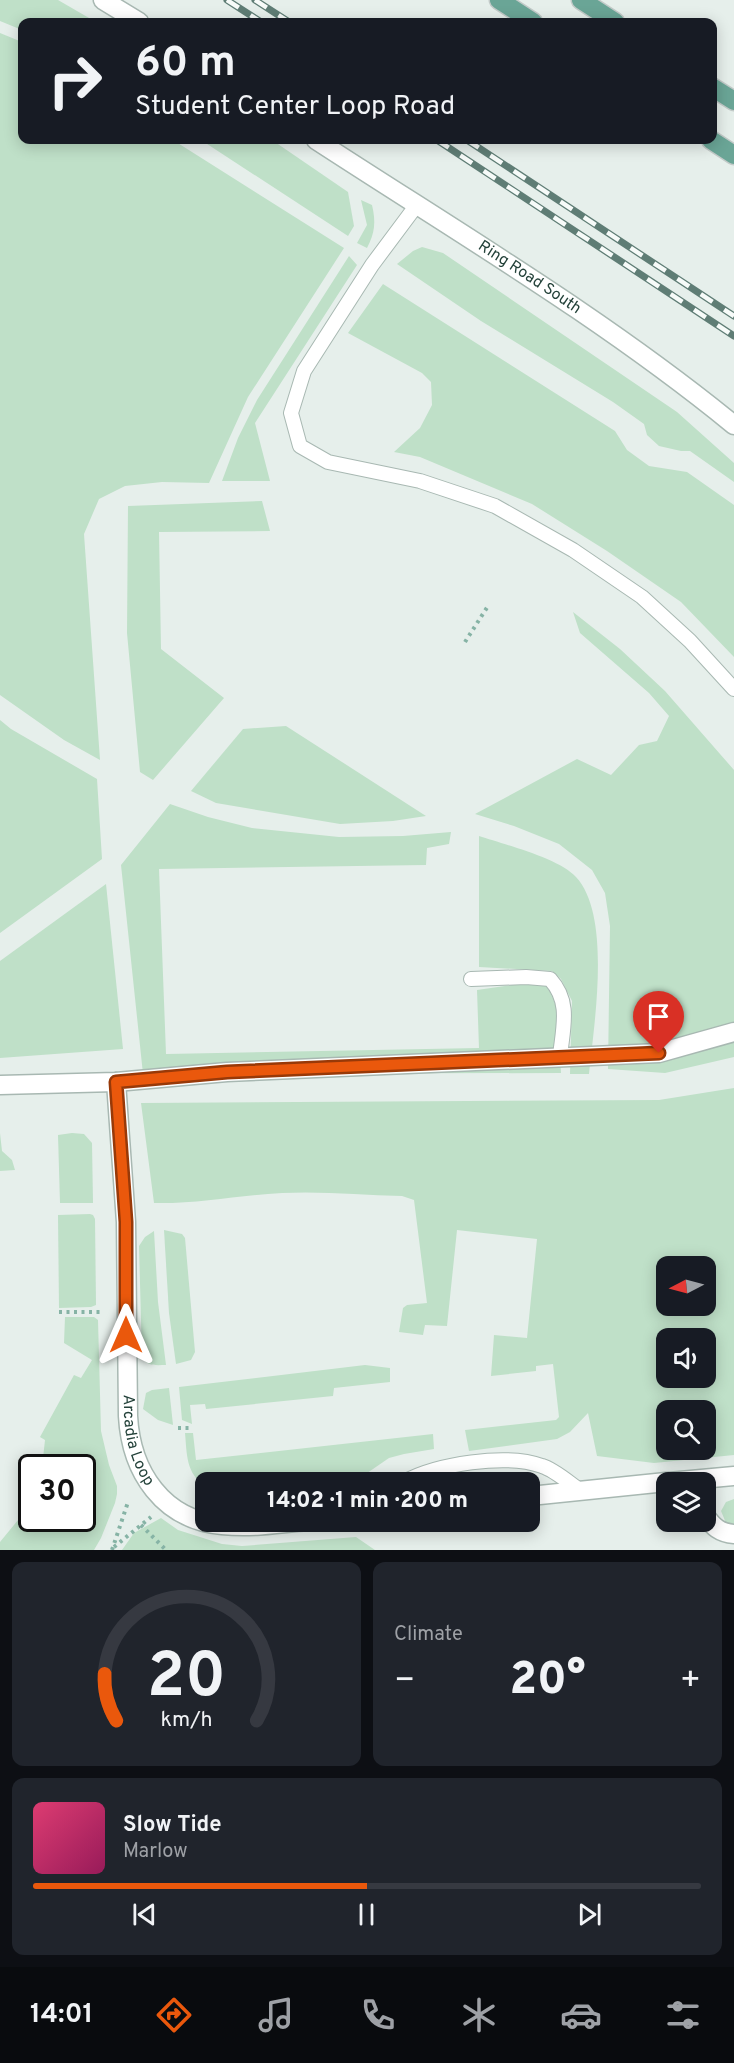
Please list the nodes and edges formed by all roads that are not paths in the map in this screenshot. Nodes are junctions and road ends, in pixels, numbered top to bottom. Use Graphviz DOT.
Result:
graph roads {
  1 [pos="103,0"];
  2 [pos="499,0"];
  3 [pos="581,0"];
  4 [pos="132,18"];
  5 [pos="527,18"];
  6 [pos="609,18"];
  7 [pos="717,90"];
  8 [pos="734,101"];
  9 [pos="322,144"];
  10 [pos="717,144"];
  11 [pos="734,155"];
  12 [pos="416,206"];
  13 [pos="734,425"];
  14 [pos="734,689"];
  15 [pos="471,979"];
  16 [pos="734,1032"];
  17 [pos="560,1056"];
  18 [pos="116,1082"];
  19 [pos="0,1085"];
  20 [pos="431,1472"];
  21 [pos="734,1476"];
  22 [pos="716,1478"];
  23 [pos="656,1483"];
  24 [pos="581,1491"];
  25 [pos="540,1495"];
  26 [pos="195,1518"];
  27 [pos="716,1528"];
  28 [pos="734,1534"];
  1 -- 4 [label="street"];
  2 -- 5 [label="main road"];
  3 -- 6 [label="main road"];
  7 -- 8 [label="main road"];
  9 -- 12 [label="street, Ring Road South"];
  10 -- 11 [label="main road"];
  12 -- 13 [label="street, Ring Road South"];
  12 -- 14 [label="lane"];
  15 -- 17 [label="lane"];
  16 -- 17 [label="street"];
  17 -- 18 [label="street"];
  18 -- 19 [label="street"];
  18 -- 26 [label="street, Arcadia Loop"];
  20 -- 24 [label="lane"];
  21 -- 22 [label="street"];
  23 -- 24 [label="street"];
  24 -- 25 [label="street"];
  27 -- 28 [label="street"];
}
